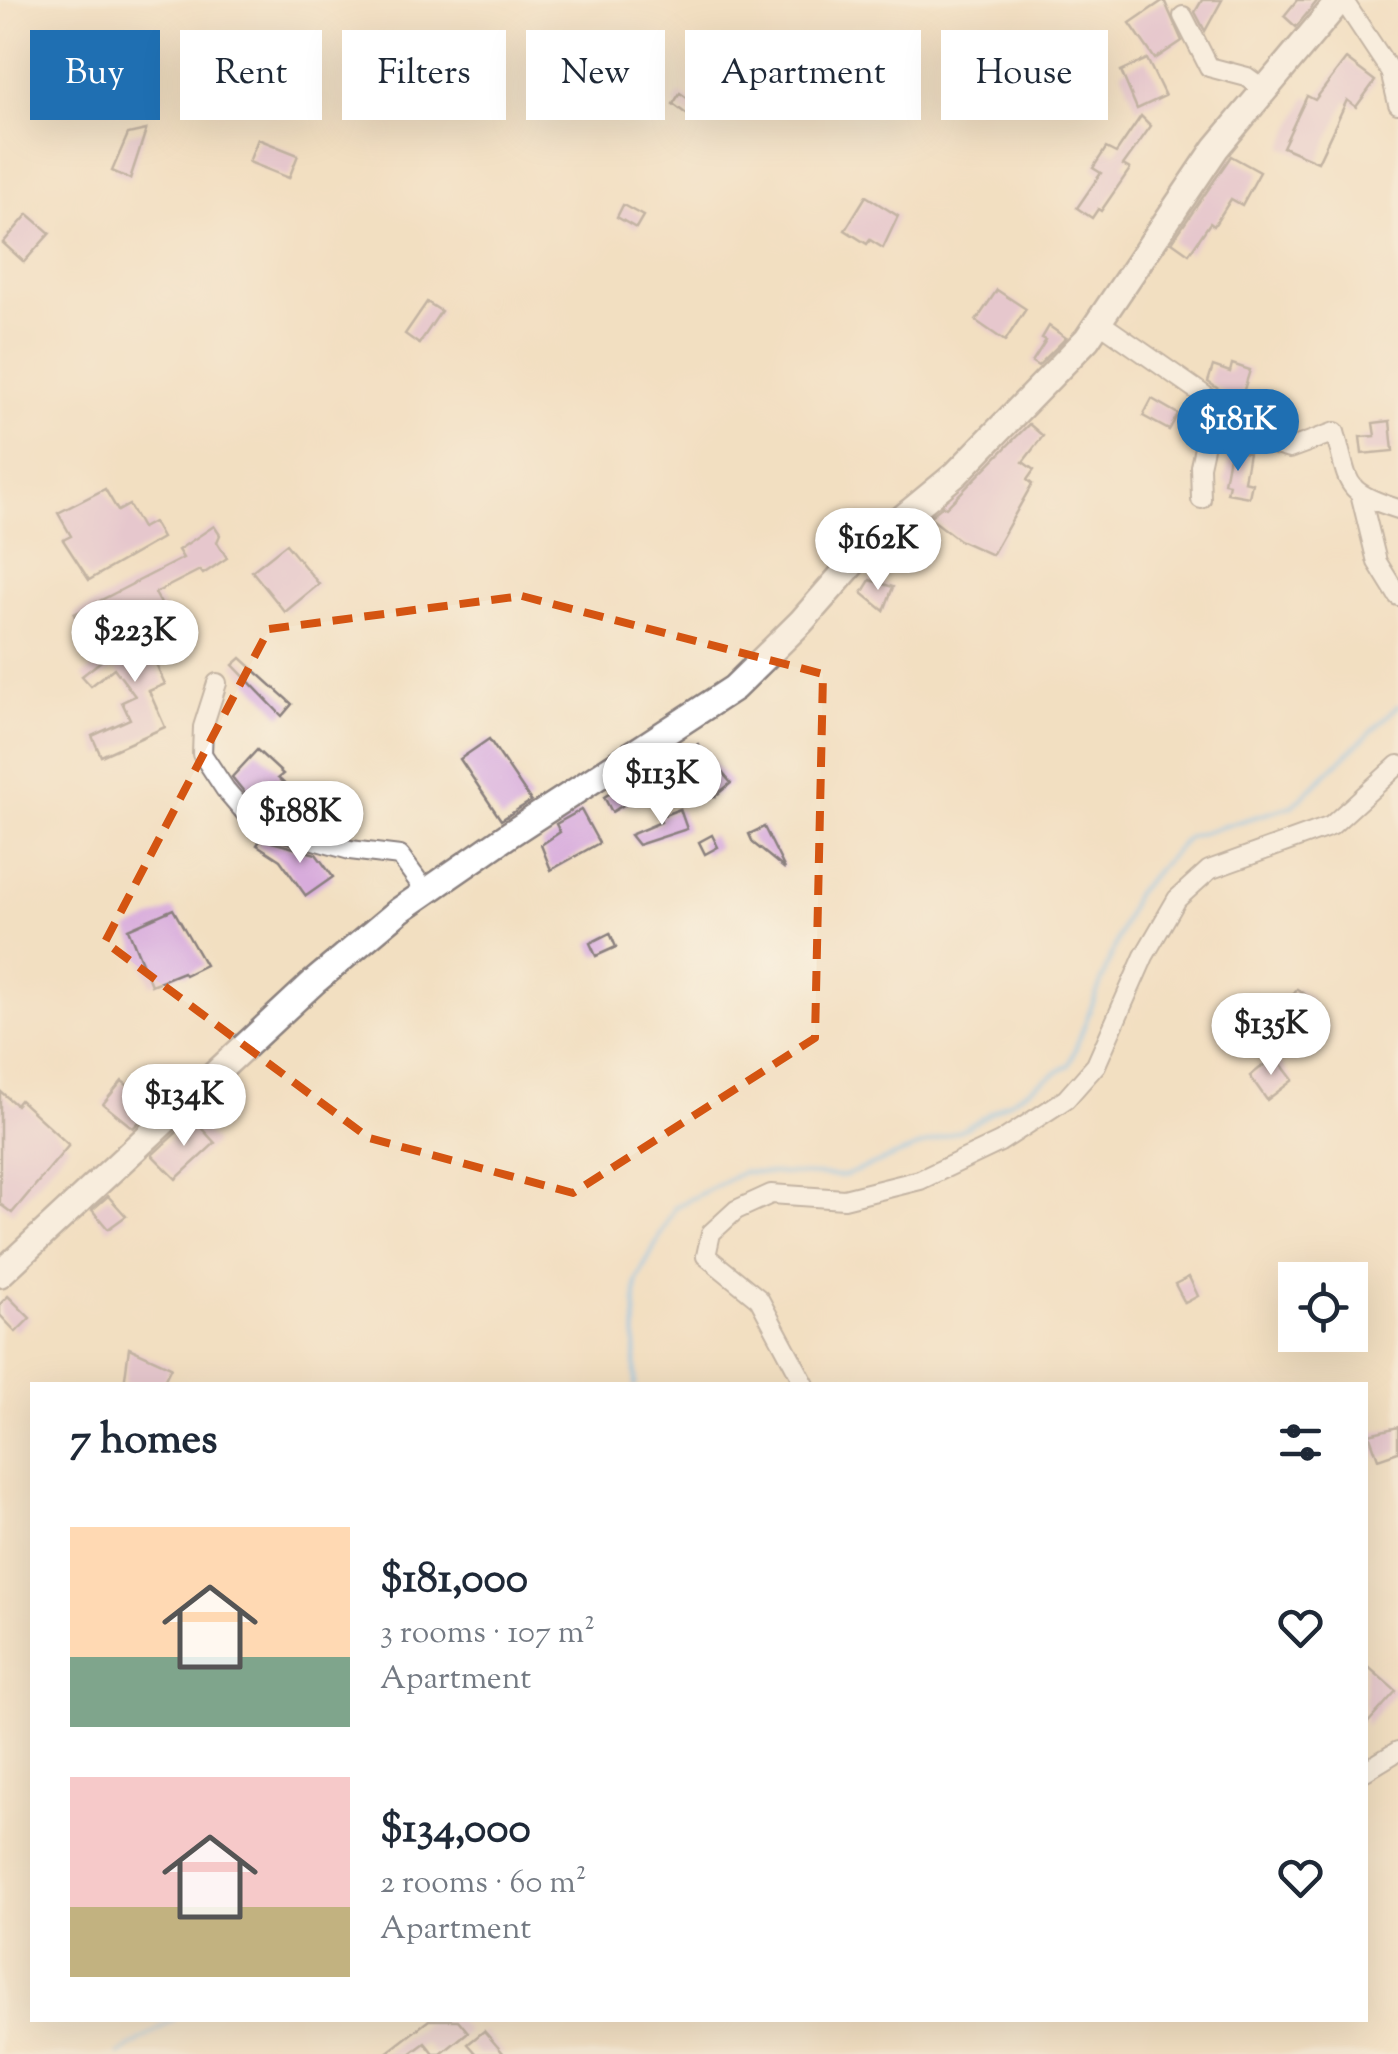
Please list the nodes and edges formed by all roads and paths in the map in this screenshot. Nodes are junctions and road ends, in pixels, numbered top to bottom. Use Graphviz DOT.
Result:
graph roads {
  1 [pos="1342,0"];
  2 [pos="1183,16"];
  3 [pos="1265,90"];
  4 [pos="1398,104"];
  5 [pos="1099,322"];
  6 [pos="1209,424"];
  7 [pos="1361,497"];
  8 [pos="1201,498"];
  9 [pos="1398,509"];
  10 [pos="1398,596"];
  11 [pos="218,684"];
  12 [pos="1398,765"];
  13 [pos="426,892"];
  14 [pos="0,1274"];
  15 [pos="802,1382"];
  16 [pos="1398,1752"];
  17 [pos="1368,1769"];
  1 -- 3 [label="street"];
  1 -- 4 [label="street"];
  2 -- 3 [label="street"];
  3 -- 5 [label="street"];
  5 -- 6 [label="street"];
  5 -- 13 [label="street"];
  6 -- 7 [label="street"];
  6 -- 8 [label="street"];
  7 -- 9 [label="street"];
  7 -- 10 [label="street"];
  11 -- 13 [label="street"];
  12 -- 15 [label="street"];
  13 -- 14 [label="street"];
  16 -- 17 [label="street"];
}
